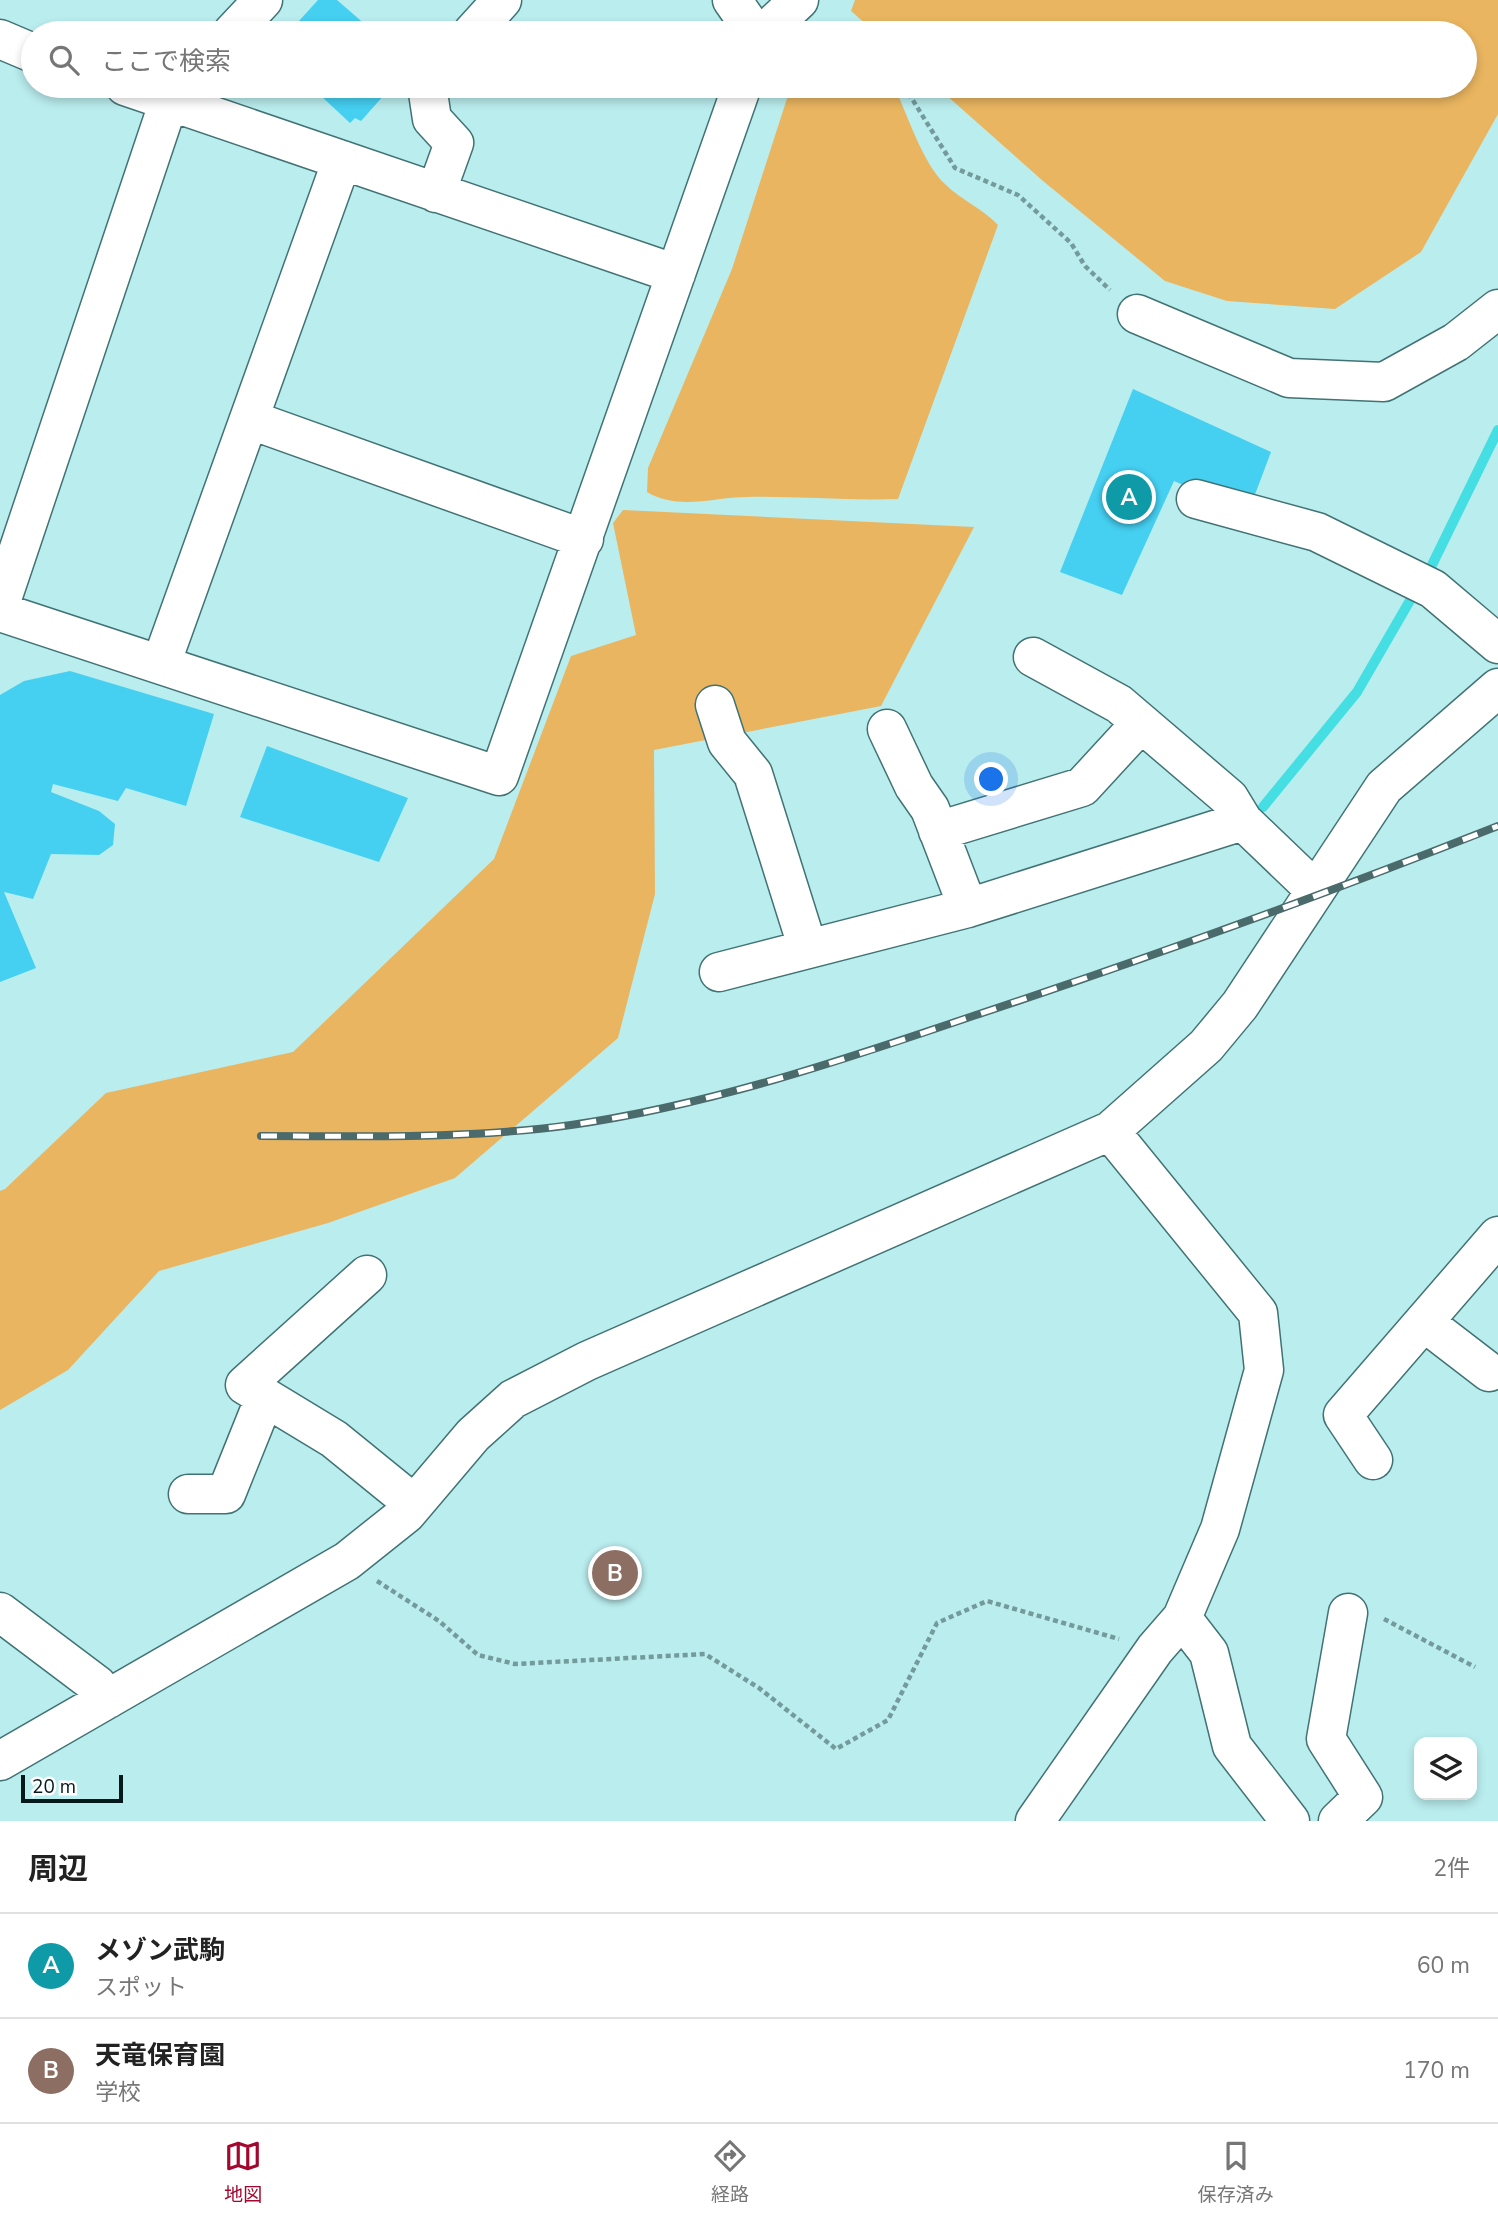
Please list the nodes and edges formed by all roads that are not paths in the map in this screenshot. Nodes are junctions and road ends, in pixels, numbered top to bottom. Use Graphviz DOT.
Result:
graph roads {
  1 [pos="262,0"];
  2 [pos="502,0"];
  3 [pos="732,0"];
  4 [pos="799,0"];
  5 [pos="243,21"];
  6 [pos="483,21"];
  7 [pos="747,21"];
  8 [pos="777,21"];
  9 [pos="0,39"];
  10 [pos="21,48"];
  11 [pos="175,98"];
  12 [pos="186,98"];
  13 [pos="429,98"];
  14 [pos="738,98"];
  15 [pos="342,160"];
  16 [pos="436,193"];
  17 [pos="676,274"];
  18 [pos="1498,309"];
  19 [pos="1137,314"];
  20 [pos="251,420"];
  21 [pos="1196,499"];
  22 [pos="584,539"];
  23 [pos="0,605"];
  24 [pos="0,612"];
  25 [pos="1498,644"];
  26 [pos="1033,657"];
  27 [pos="162,664"];
  28 [pos="1498,688"];
  29 [pos="715,705"];
  30 [pos="1142,723"];
  31 [pos="887,729"];
  32 [pos="1243,821"];
  33 [pos="938,831"];
  34 [pos="1315,890"];
  35 [pos="968,908"];
  36 [pos="808,949"];
  37 [pos="719,972"];
  38 [pos="1110,1130"];
  39 [pos="1498,1236"];
  40 [pos="367,1275"];
  41 [pos="1424,1322"];
  42 [pos="1489,1372"];
  43 [pos="265,1397"];
  44 [pos="1373,1460"];
  45 [pos="188,1494"];
  46 [pos="414,1504"];
  47 [pos="0,1612"];
  48 [pos="1361,1614"];
  49 [pos="1182,1618"];
  50 [pos="108,1699"];
  51 [pos="0,1761"];
  52 [pos="1035,1821"];
  53 [pos="1290,1821"];
  54 [pos="1338,1821"];
  1 -- 5 [label="street"];
  2 -- 6 [label="street"];
  3 -- 7 [label="street"];
  4 -- 8 [label="street"];
  9 -- 10 [label="street"];
  11 -- 23 [label="street"];
  12 -- 15 [label="street"];
  13 -- 16 [label="street"];
  14 -- 17 [label="street"];
  15 -- 16 [label="street"];
  15 -- 20 [label="street"];
  16 -- 17 [label="street"];
  17 -- 22 [label="street"];
  18 -- 19 [label="street"];
  20 -- 22 [label="street"];
  20 -- 27 [label="street"];
  21 -- 25 [label="street"];
  22 -- 27 [label="street"];
  24 -- 27 [label="street"];
  26 -- 30 [label="street"];
  28 -- 34 [label="street"];
  29 -- 36 [label="street"];
  30 -- 32 [label="street"];
  30 -- 33 [label="street"];
  31 -- 33 [label="street"];
  32 -- 34 [label="street"];
  32 -- 35 [label="street"];
  33 -- 35 [label="street"];
  34 -- 38 [label="street"];
  35 -- 36 [label="street"];
  36 -- 37 [label="street"];
  38 -- 46 [label="street"];
  38 -- 49 [label="street"];
  39 -- 41 [label="street"];
  40 -- 43 [label="street"];
  41 -- 42 [label="street"];
  41 -- 44 [label="street"];
  43 -- 45 [label="street"];
  43 -- 46 [label="street"];
  46 -- 50 [label="street"];
  47 -- 50 [label="street"];
  48 -- 54 [label="street"];
  49 -- 52 [label="street"];
  49 -- 53 [label="street"];
  50 -- 51 [label="street"];
}
